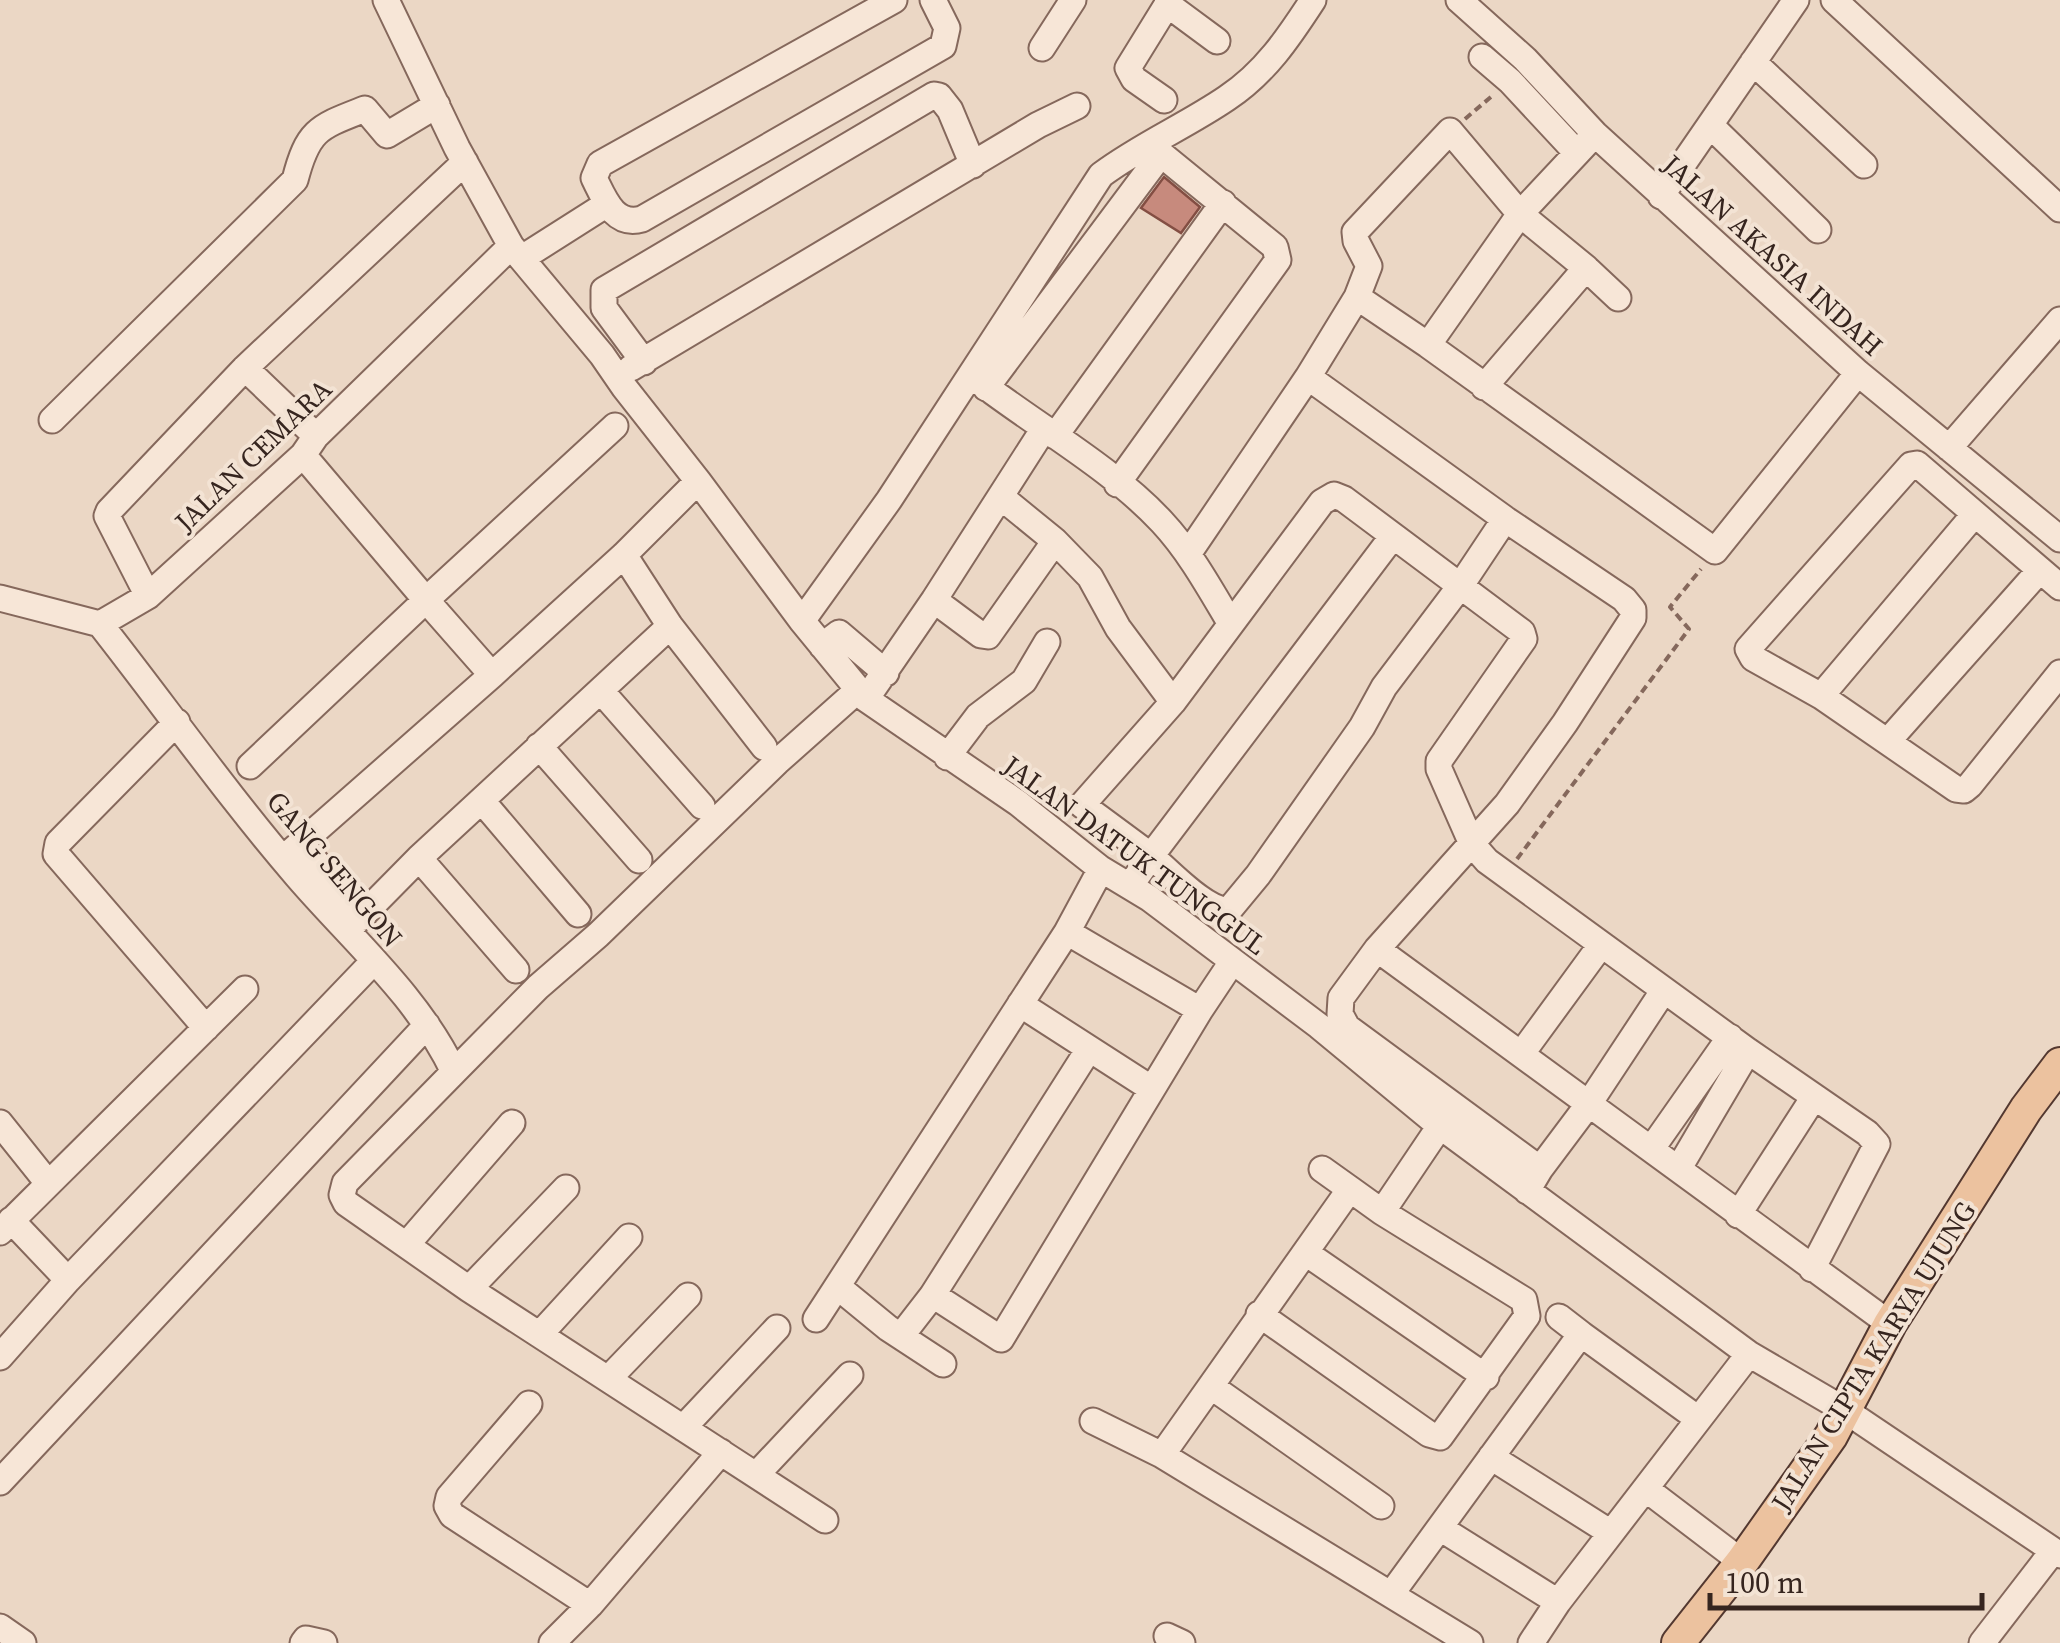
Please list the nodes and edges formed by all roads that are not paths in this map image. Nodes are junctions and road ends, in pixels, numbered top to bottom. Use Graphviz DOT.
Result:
graph roads {
  1 [pos="386,0"];
  2 [pos="894,0"];
  3 [pos="932,0"];
  4 [pos="1073,0"];
  5 [pos="1313,0"];
  6 [pos="1459,0"];
  7 [pos="1796,0"];
  8 [pos="1834,0"];
  9 [pos="1168,2"];
  10 [pos="1216,41"];
  11 [pos="1042,48"];
  12 [pos="1482,57"];
  13 [pos="1752,62"];
  14 [pos="1164,100"];
  15 [pos="436,105"];
  16 [pos="1077,106"];
  17 [pos="1711,126"];
  18 [pos="1595,134"];
  19 [pos="1576,152"];
  20 [pos="466,162"];
  21 [pos="974,165"];
  22 [pos="1864,165"];
  23 [pos="1662,196"];
  24 [pos="1222,203"];
  25 [pos="607,204"];
  26 [pos="2060,209"];
  27 [pos="1520,214"];
  28 [pos="1818,230"];
  29 [pos="516,252"];
  30 [pos="1586,268"];
  31 [pos="1358,298"];
  32 [pos="1618,298"];
  33 [pos="2060,320"];
  34 [pos="1428,345"];
  35 [pos="644,362"];
  36 [pos="246,368"];
  37 [pos="1858,373"];
  38 [pos="617,375"];
  39 [pos="1308,377"];
  40 [pos="978,381"];
  41 [pos="1484,388"];
  42 [pos="52,420"];
  43 [pos="615,426"];
  44 [pos="1049,433"];
  45 [pos="309,446"];
  46 [pos="1949,448"];
  47 [pos="698,480"];
  48 [pos="1118,484"];
  49 [pos="1001,497"];
  50 [pos="1974,515"];
  51 [pos="1505,519"];
  52 [pos="1393,536"];
  53 [pos="2060,539"];
  54 [pos="1054,542"];
  55 [pos="1188,554"];
  56 [pos="624,555"];
  57 [pos="2040,570"];
  58 [pos="1461,585"];
  59 [pos="2060,588"];
  60 [pos="148,596"];
  61 [pos="0,598"];
  62 [pos="426,600"];
  63 [pos="934,600"];
  64 [pos="802,621"];
  65 [pos="100,624"];
  66 [pos="1231,624"];
  67 [pos="670,626"];
  68 [pos="1047,642"];
  69 [pos="822,646"];
  70 [pos="886,672"];
  71 [pos="492,675"];
  72 [pos="2056,685"];
  73 [pos="600,691"];
  74 [pos="862,694"];
  75 [pos="1821,696"];
  76 [pos="1173,702"];
  77 [pos="177,722"];
  78 [pos="1888,740"];
  79 [pos="539,746"];
  80 [pos="764,747"];
  81 [pos="947,757"];
  82 [pos="250,766"];
  83 [pos="482,800"];
  84 [pos="702,806"];
  85 [pos="1472,844"];
  86 [pos="292,851"];
  87 [pos="1151,856"];
  88 [pos="419,858"];
  89 [pos="638,860"];
  90 [pos="1101,869"];
  91 [pos="1130,886"];
  92 [pos="578,914"];
  93 [pos="356,923"];
  94 [pos="1067,932"];
  95 [pos="1601,945"];
  96 [pos="1377,949"];
  97 [pos="374,962"];
  98 [pos="1232,962"];
  99 [pos="516,970"];
  100 [pos="245,989"];
  101 [pos="1664,990"];
  102 [pos="1020,1004"];
  103 [pos="1200,1010"];
  104 [pos="427,1025"];
  105 [pos="206,1028"];
  106 [pos="1739,1044"];
  107 [pos="1088,1049"];
  108 [pos="1522,1053"];
  109 [pos="450,1064"];
  110 [pos="2060,1064"];
  111 [pos="1152,1089"];
  112 [pos="1814,1097"];
  113 [pos="1588,1104"];
  114 [pos="512,1122"];
  115 [pos="0,1123"];
  116 [pos="1440,1126"];
  117 [pos="1652,1148"];
  118 [pos="1540,1168"];
  119 [pos="1678,1168"];
  120 [pos="1322,1169"];
  121 [pos="48,1184"];
  122 [pos="566,1188"];
  123 [pos="1350,1189"];
  124 [pos="1526,1191"];
  125 [pos="1382,1212"];
  126 [pos="1738,1215"];
  127 [pos="6,1226"];
  128 [pos="629,1238"];
  129 [pos="408,1243"];
  130 [pos="1306,1253"];
  131 [pos="1812,1269"];
  132 [pos="68,1280"];
  133 [pos="838,1288"];
  134 [pos="469,1289"];
  135 [pos="932,1295"];
  136 [pos="688,1296"];
  137 [pos="1259,1314"];
  138 [pos="1559,1317"];
  139 [pos="816,1319"];
  140 [pos="1890,1324"];
  141 [pos="777,1328"];
  142 [pos="541,1333"];
  143 [pos="1581,1334"];
  144 [pos="902,1336"];
  145 [pos="1749,1354"];
  146 [pos="0,1358"];
  147 [pos="943,1364"];
  148 [pos="850,1375"];
  149 [pos="610,1377"];
  150 [pos="1486,1378"];
  151 [pos="1212,1387"];
  152 [pos="529,1404"];
  153 [pos="1843,1410"];
  154 [pos="1697,1418"];
  155 [pos="1093,1421"];
  156 [pos="683,1428"];
  157 [pos="722,1452"];
  158 [pos="1162,1455"];
  159 [pos="1491,1458"];
  160 [pos="756,1474"];
  161 [pos="0,1482"];
  162 [pos="1646,1489"];
  163 [pos="1381,1506"];
  164 [pos="825,1520"];
  165 [pos="1440,1528"];
  166 [pos="1611,1534"];
  167 [pos="2057,1553"];
  168 [pos="1742,1562"];
  169 [pos="1392,1593"];
  170 [pos="1558,1602"];
  171 [pos="590,1605"];
  172 [pos="302,1643"];
  173 [pos="324,1643"];
  174 [pos="552,1643"];
  175 [pos="1470,1643"];
  176 [pos="1532,1643"];
  177 [pos="1678,1643"];
  178 [pos="1982,1643"];
  1 -- 15 [label="street, JALAN DATUK TUNGGUL"];
  2 -- 25 [label="street"];
  3 -- 25 [label="street"];
  4 -- 11 [label="street"];
  5 -- 40 [label="street"];
  6 -- 18 [label="street, JALAN AKASIA INDAH"];
  7 -- 13 [label="street"];
  8 -- 26 [label="street"];
  9 -- 10 [label="street"];
  9 -- 14 [label="street"];
  12 -- 19 [label="street"];
  13 -- 17 [label="street"];
  13 -- 22 [label="street"];
  15 -- 20 [label="street, JALAN DATUK TUNGGUL"];
  15 -- 42 [label="street"];
  16 -- 21 [label="street"];
  17 -- 23 [label="street"];
  17 -- 28 [label="street"];
  18 -- 19 [label="street"];
  18 -- 23 [label="street, JALAN AKASIA INDAH"];
  19 -- 27 [label="street"];
  20 -- 29 [label="street, JALAN DATUK TUNGGUL"];
  20 -- 36 [label="street"];
  21 -- 35 [label="street"];
  21 -- 35 [label="street"];
  23 -- 37 [label="street, JALAN AKASIA INDAH"];
  24 -- 40 [label="street"];
  24 -- 44 [label="street"];
  24 -- 48 [label="street"];
  25 -- 29 [label="street, JALAN CEMARA"];
  27 -- 30 [label="street"];
  27 -- 31 [label="street"];
  27 -- 34 [label="street"];
  29 -- 38 [label="street, JALAN DATUK TUNGGUL"];
  29 -- 45 [label="street, JALAN CEMARA"];
  30 -- 32 [label="street"];
  30 -- 41 [label="street"];
  31 -- 34 [label="street"];
  31 -- 39 [label="street"];
  33 -- 46 [label="street"];
  34 -- 41 [label="street"];
  35 -- 38 [label="street"];
  36 -- 45 [label="street"];
  36 -- 60 [label="street"];
  37 -- 41 [label="street"];
  37 -- 46 [label="street, JALAN AKASIA INDAH"];
  38 -- 47 [label="street, JALAN DATUK TUNGGUL"];
  39 -- 51 [label="street"];
  39 -- 55 [label="street"];
  40 -- 44 [label="street"];
  40 -- 64 [label="street"];
  43 -- 62 [label="street"];
  44 -- 48 [label="street"];
  44 -- 49 [label="street"];
  45 -- 60 [label="street, JALAN CEMARA"];
  45 -- 62 [label="street"];
  46 -- 53 [label="street, JALAN AKASIA INDAH"];
  47 -- 56 [label="street"];
  47 -- 64 [label="street, JALAN DATUK TUNGGUL"];
  48 -- 55 [label="street"];
  49 -- 54 [label="street"];
  49 -- 63 [label="street"];
  50 -- 57 [label="street"];
  50 -- 75 [label="street"];
  50 -- 75 [label="street"];
  51 -- 58 [label="street"];
  51 -- 85 [label="street"];
  52 -- 58 [label="street"];
  52 -- 66 [label="street"];
  52 -- 87 [label="street"];
  54 -- 63 [label="street"];
  54 -- 76 [label="street"];
  55 -- 66 [label="street"];
  56 -- 67 [label="street"];
  56 -- 71 [label="street"];
  57 -- 59 [label="street"];
  57 -- 78 [label="street"];
  58 -- 85 [label="street"];
  58 -- 87 [label="street"];
  60 -- 65 [label="street, JALAN CEMARA"];
  61 -- 65 [label="street"];
  62 -- 71 [label="street"];
  62 -- 82 [label="street"];
  63 -- 70 [label="street"];
  64 -- 69 [label="street, JALAN DATUK TUNGGUL"];
  65 -- 77 [label="street, GANG SENGON"];
  66 -- 76 [label="street"];
  67 -- 73 [label="street"];
  67 -- 80 [label="street"];
  68 -- 81 [label="street"];
  69 -- 70 [label="street"];
  69 -- 74 [label="street, JALAN DATUK TUNGGUL"];
  70 -- 74 [label="street"];
  71 -- 86 [label="street"];
  72 -- 78 [label="street"];
  73 -- 79 [label="street"];
  73 -- 84 [label="street"];
  74 -- 81 [label="street, JALAN DATUK TUNGGUL"];
  74 -- 109 [label="street"];
  75 -- 78 [label="street"];
  76 -- 87 [label="street"];
  77 -- 86 [label="street, GANG SENGON"];
  77 -- 105 [label="street"];
  79 -- 83 [label="street"];
  79 -- 89 [label="street"];
  81 -- 90 [label="street, JALAN DATUK TUNGGUL"];
  83 -- 88 [label="street"];
  83 -- 92 [label="street"];
  85 -- 95 [label="street"];
  85 -- 96 [label="street"];
  86 -- 93 [label="street, GANG SENGON"];
  87 -- 91 [label="street"];
  88 -- 93 [label="street"];
  88 -- 99 [label="street"];
  90 -- 91 [label="street, JALAN DATUK TUNGGUL"];
  90 -- 94 [label="street"];
  91 -- 98 [label="street, JALAN DATUK TUNGGUL"];
  93 -- 97 [label="street, GANG SENGON"];
  94 -- 102 [label="street"];
  94 -- 103 [label="street"];
  95 -- 101 [label="street"];
  95 -- 108 [label="street"];
  96 -- 108 [label="street"];
  96 -- 118 [label="street"];
  97 -- 104 [label="street, GANG SENGON"];
  97 -- 132 [label="street"];
  98 -- 103 [label="street"];
  98 -- 116 [label="street, JALAN DATUK TUNGGUL"];
  100 -- 105 [label="street"];
  101 -- 106 [label="street"];
  101 -- 113 [label="street"];
  102 -- 107 [label="street"];
  102 -- 133 [label="street"];
  103 -- 111 [label="street"];
  104 -- 109 [label="street, GANG SENGON"];
  104 -- 161 [label="street"];
  105 -- 121 [label="street"];
  106 -- 112 [label="street"];
  106 -- 117 [label="street"];
  106 -- 119 [label="street"];
  107 -- 111 [label="street"];
  107 -- 135 [label="street"];
  108 -- 113 [label="street"];
  109 -- 129 [label="street"];
  110 -- 140 [label="main road, JALAN CIPTA KARYA UJUNG"];
  111 -- 135 [label="street"];
  112 -- 126 [label="street"];
  112 -- 131 [label="street"];
  113 -- 117 [label="street"];
  113 -- 118 [label="street"];
  114 -- 129 [label="street"];
  115 -- 121 [label="street"];
  116 -- 124 [label="street, JALAN DATUK TUNGGUL"];
  116 -- 125 [label="street"];
  117 -- 119 [label="street"];
  118 -- 124 [label="street"];
  119 -- 126 [label="street"];
  120 -- 123 [label="street"];
  121 -- 127 [label="street"];
  122 -- 134 [label="street"];
  123 -- 125 [label="street"];
  123 -- 130 [label="street"];
  124 -- 145 [label="street, JALAN DATUK TUNGGUL"];
  125 -- 150 [label="street"];
  126 -- 131 [label="street"];
  127 -- 132 [label="street"];
  128 -- 142 [label="street"];
  129 -- 134 [label="street"];
  130 -- 137 [label="street"];
  130 -- 150 [label="street"];
  131 -- 140 [label="street"];
  132 -- 146 [label="street"];
  133 -- 139 [label="street"];
  133 -- 144 [label="street"];
  134 -- 142 [label="street"];
  135 -- 144 [label="street"];
  136 -- 149 [label="street"];
  137 -- 150 [label="street"];
  137 -- 151 [label="street"];
  138 -- 143 [label="street"];
  140 -- 153 [label="main road, JALAN CIPTA KARYA UJUNG"];
  141 -- 156 [label="street"];
  142 -- 149 [label="street"];
  143 -- 154 [label="street"];
  143 -- 159 [label="street"];
  144 -- 147 [label="street"];
  145 -- 153 [label="street, JALAN DATUK TUNGGUL"];
  145 -- 154 [label="street"];
  148 -- 160 [label="street"];
  149 -- 156 [label="street"];
  151 -- 158 [label="street"];
  151 -- 163 [label="street"];
  152 -- 171 [label="street"];
  153 -- 167 [label="street, JALAN DATUK TUNGGUL"];
  153 -- 168 [label="main road, JALAN CIPTA KARYA UJUNG"];
  154 -- 162 [label="street"];
  155 -- 158 [label="street"];
  156 -- 157 [label="street"];
  157 -- 160 [label="street"];
  157 -- 171 [label="street"];
  158 -- 169 [label="street"];
  159 -- 165 [label="street"];
  159 -- 166 [label="street"];
  160 -- 164 [label="street"];
  162 -- 166 [label="street"];
  162 -- 168 [label="street"];
  165 -- 169 [label="street"];
  165 -- 170 [label="street"];
  166 -- 170 [label="street"];
  167 -- 178 [label="street"];
  168 -- 177 [label="main road, JALAN CIPTA KARYA UJUNG"];
  169 -- 175 [label="street"];
  170 -- 176 [label="street"];
  171 -- 174 [label="street"];
  172 -- 173 [label="street"];
}
